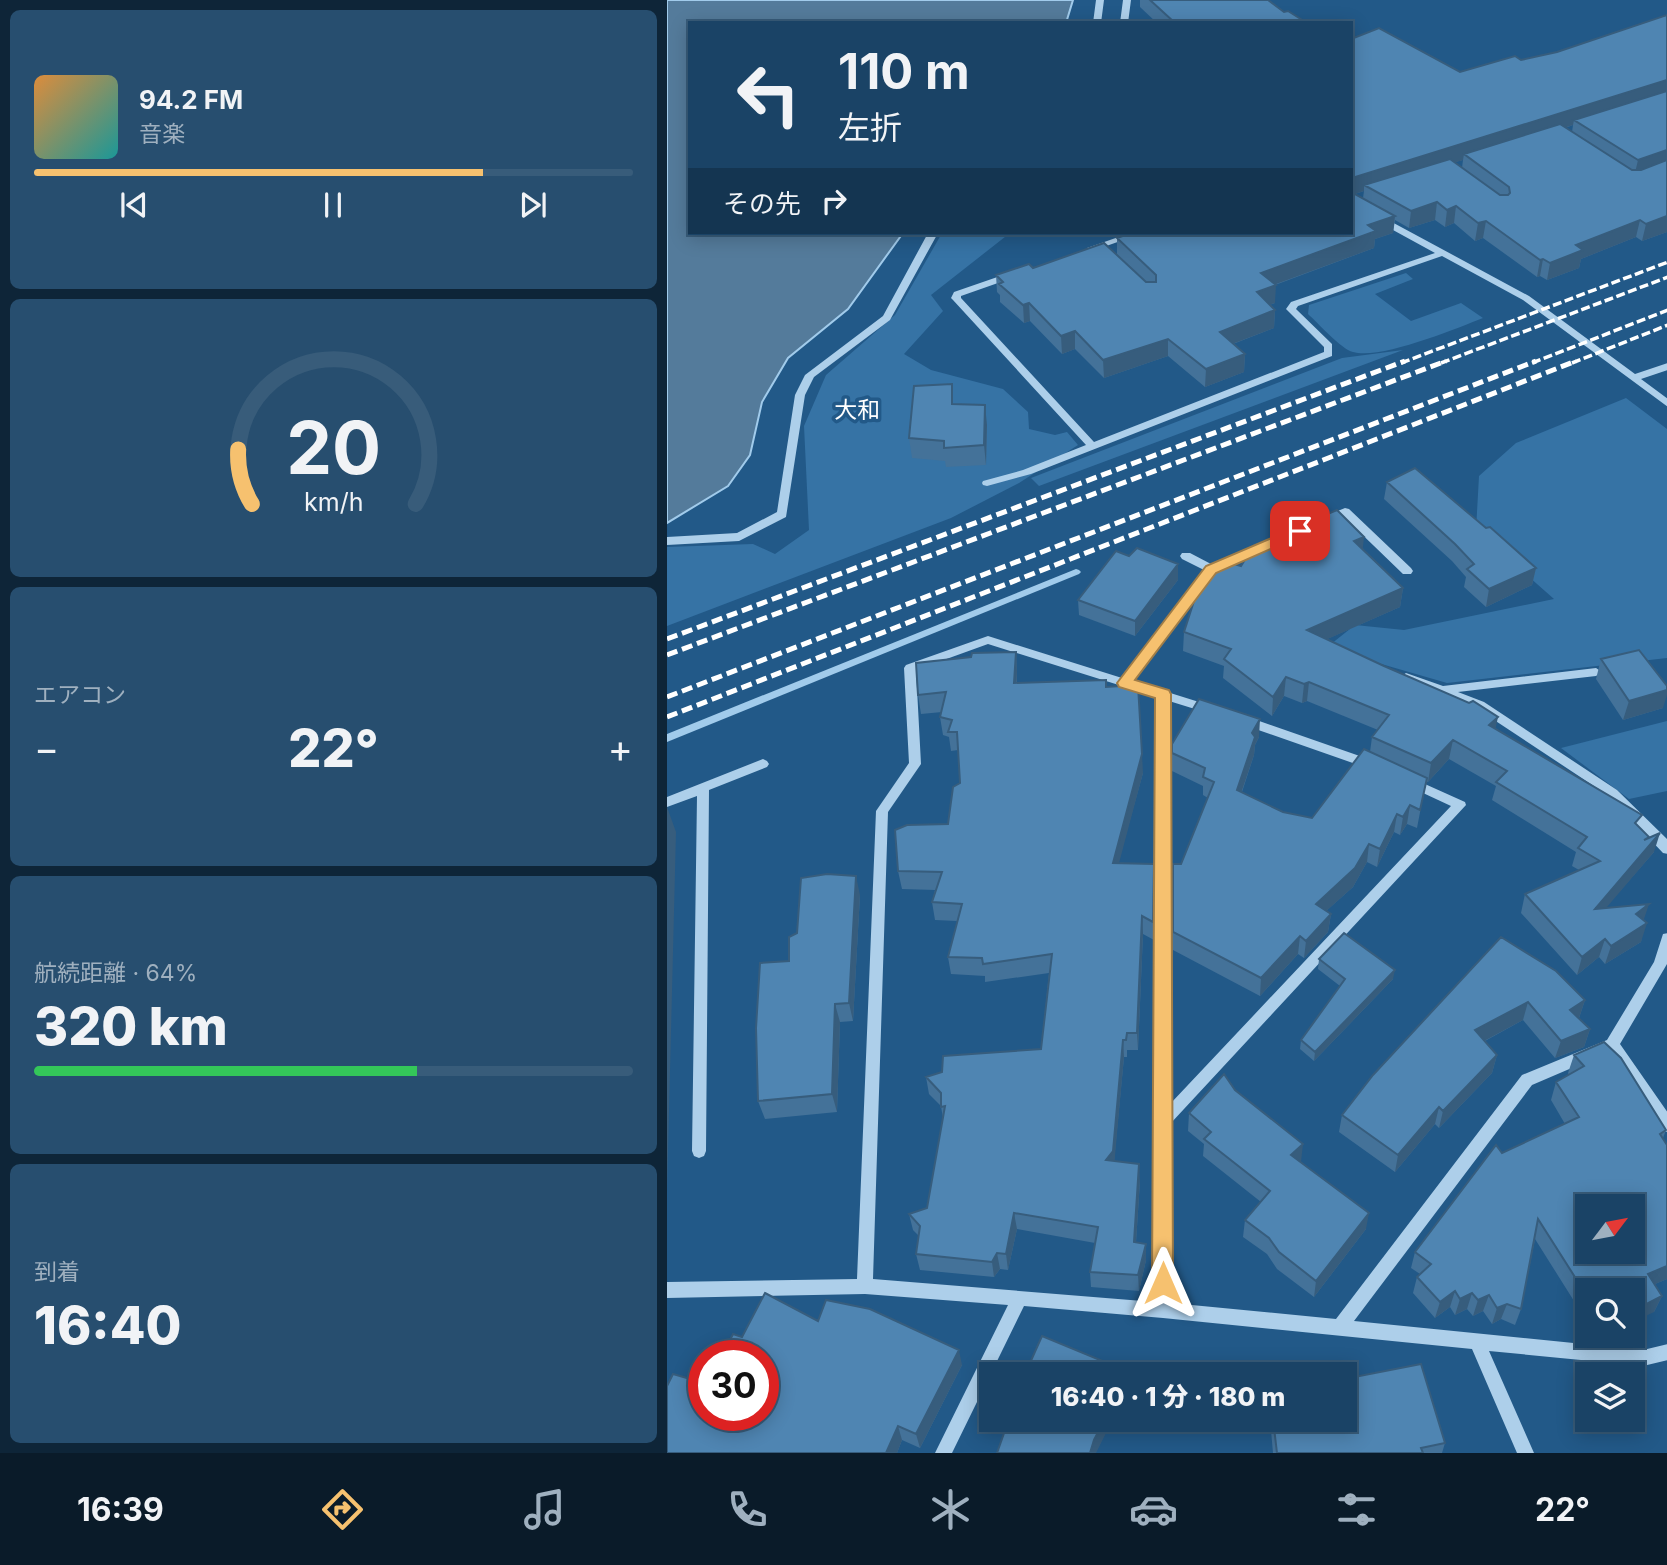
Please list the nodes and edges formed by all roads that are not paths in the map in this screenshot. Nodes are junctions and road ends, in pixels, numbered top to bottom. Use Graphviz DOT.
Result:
graph roads {
  1 [pos="1100,0"];
  2 [pos="1127,0"];
  3 [pos="1097,21"];
  4 [pos="1124,21"];
  5 [pos="1363,197"];
  6 [pos="1353,201"];
  7 [pos="1353,203"];
  8 [pos="932,235"];
  9 [pos="1132,235"];
  10 [pos="1099,246"];
  11 [pos="1086,250"];
  12 [pos="1443,253"];
  13 [pos="1108,254"];
  14 [pos="1022,272"];
  15 [pos="1667,366"];
  16 [pos="1634,378"];
  17 [pos="1667,404"];
  18 [pos="1092,446"];
  19 [pos="987,483"];
  20 [pos="1320,522"];
  21 [pos="667,541"];
  22 [pos="1272,543"];
  23 [pos="1186,556"];
  24 [pos="1211,569"];
  25 [pos="1407,571"];
  26 [pos="1391,672"];
  27 [pos="1596,672"];
  28 [pos="1124,683"];
  29 [pos="1443,690"];
  30 [pos="1163,694"];
  31 [pos="763,764"];
  32 [pos="1394,775"];
  33 [pos="703,787"];
  34 [pos="667,802"];
  35 [pos="1667,849"];
  36 [pos="1667,938"];
  37 [pos="1612,1044"];
  38 [pos="1662,1107"];
  39 [pos="1164,1121"];
  40 [pos="1667,1126"];
  41 [pos="699,1151"];
  42 [pos="865,1286"];
  43 [pos="667,1290"];
  44 [pos="1019,1298"];
  45 [pos="1162,1310"];
  46 [pos="1340,1327"];
  47 [pos="1477,1341"];
  48 [pos="1667,1352"];
  49 [pos="943,1453"];
  50 [pos="1526,1453"];
  1 -- 3 [label="street"];
  2 -- 4 [label="street"];
  5 -- 6 [label="street"];
  7 -- 12 [label="street"];
  8 -- 21 [label="street"];
  9 -- 10 [label="street"];
  10 -- 11 [label="street"];
  10 -- 13 [label="street"];
  12 -- 16 [label="street"];
  12 -- 18 [label="street"];
  14 -- 18 [label="street"];
  15 -- 16 [label="street"];
  16 -- 17 [label="street"];
  18 -- 19 [label="street"];
  20 -- 25 [label="street"];
  22 -- 24 [label="street"];
  23 -- 24 [label="street"];
  24 -- 28 [label="street"];
  26 -- 29 [label="street"];
  27 -- 29 [label="street"];
  28 -- 30 [label="street"];
  28 -- 42 [label="street"];
  29 -- 35 [label="street"];
  30 -- 32 [label="street"];
  30 -- 39 [label="street"];
  31 -- 33 [label="street"];
  32 -- 39 [label="street"];
  33 -- 34 [label="street"];
  33 -- 41 [label="street"];
  36 -- 37 [label="street"];
  37 -- 38 [label="street"];
  37 -- 46 [label="street"];
  38 -- 40 [label="street"];
  39 -- 45 [label="street"];
  42 -- 43 [label="street"];
  42 -- 44 [label="street"];
  44 -- 45 [label="street"];
  44 -- 49 [label="street"];
  45 -- 46 [label="street"];
  46 -- 47 [label="street"];
  47 -- 48 [label="street"];
  47 -- 50 [label="street"];
}
